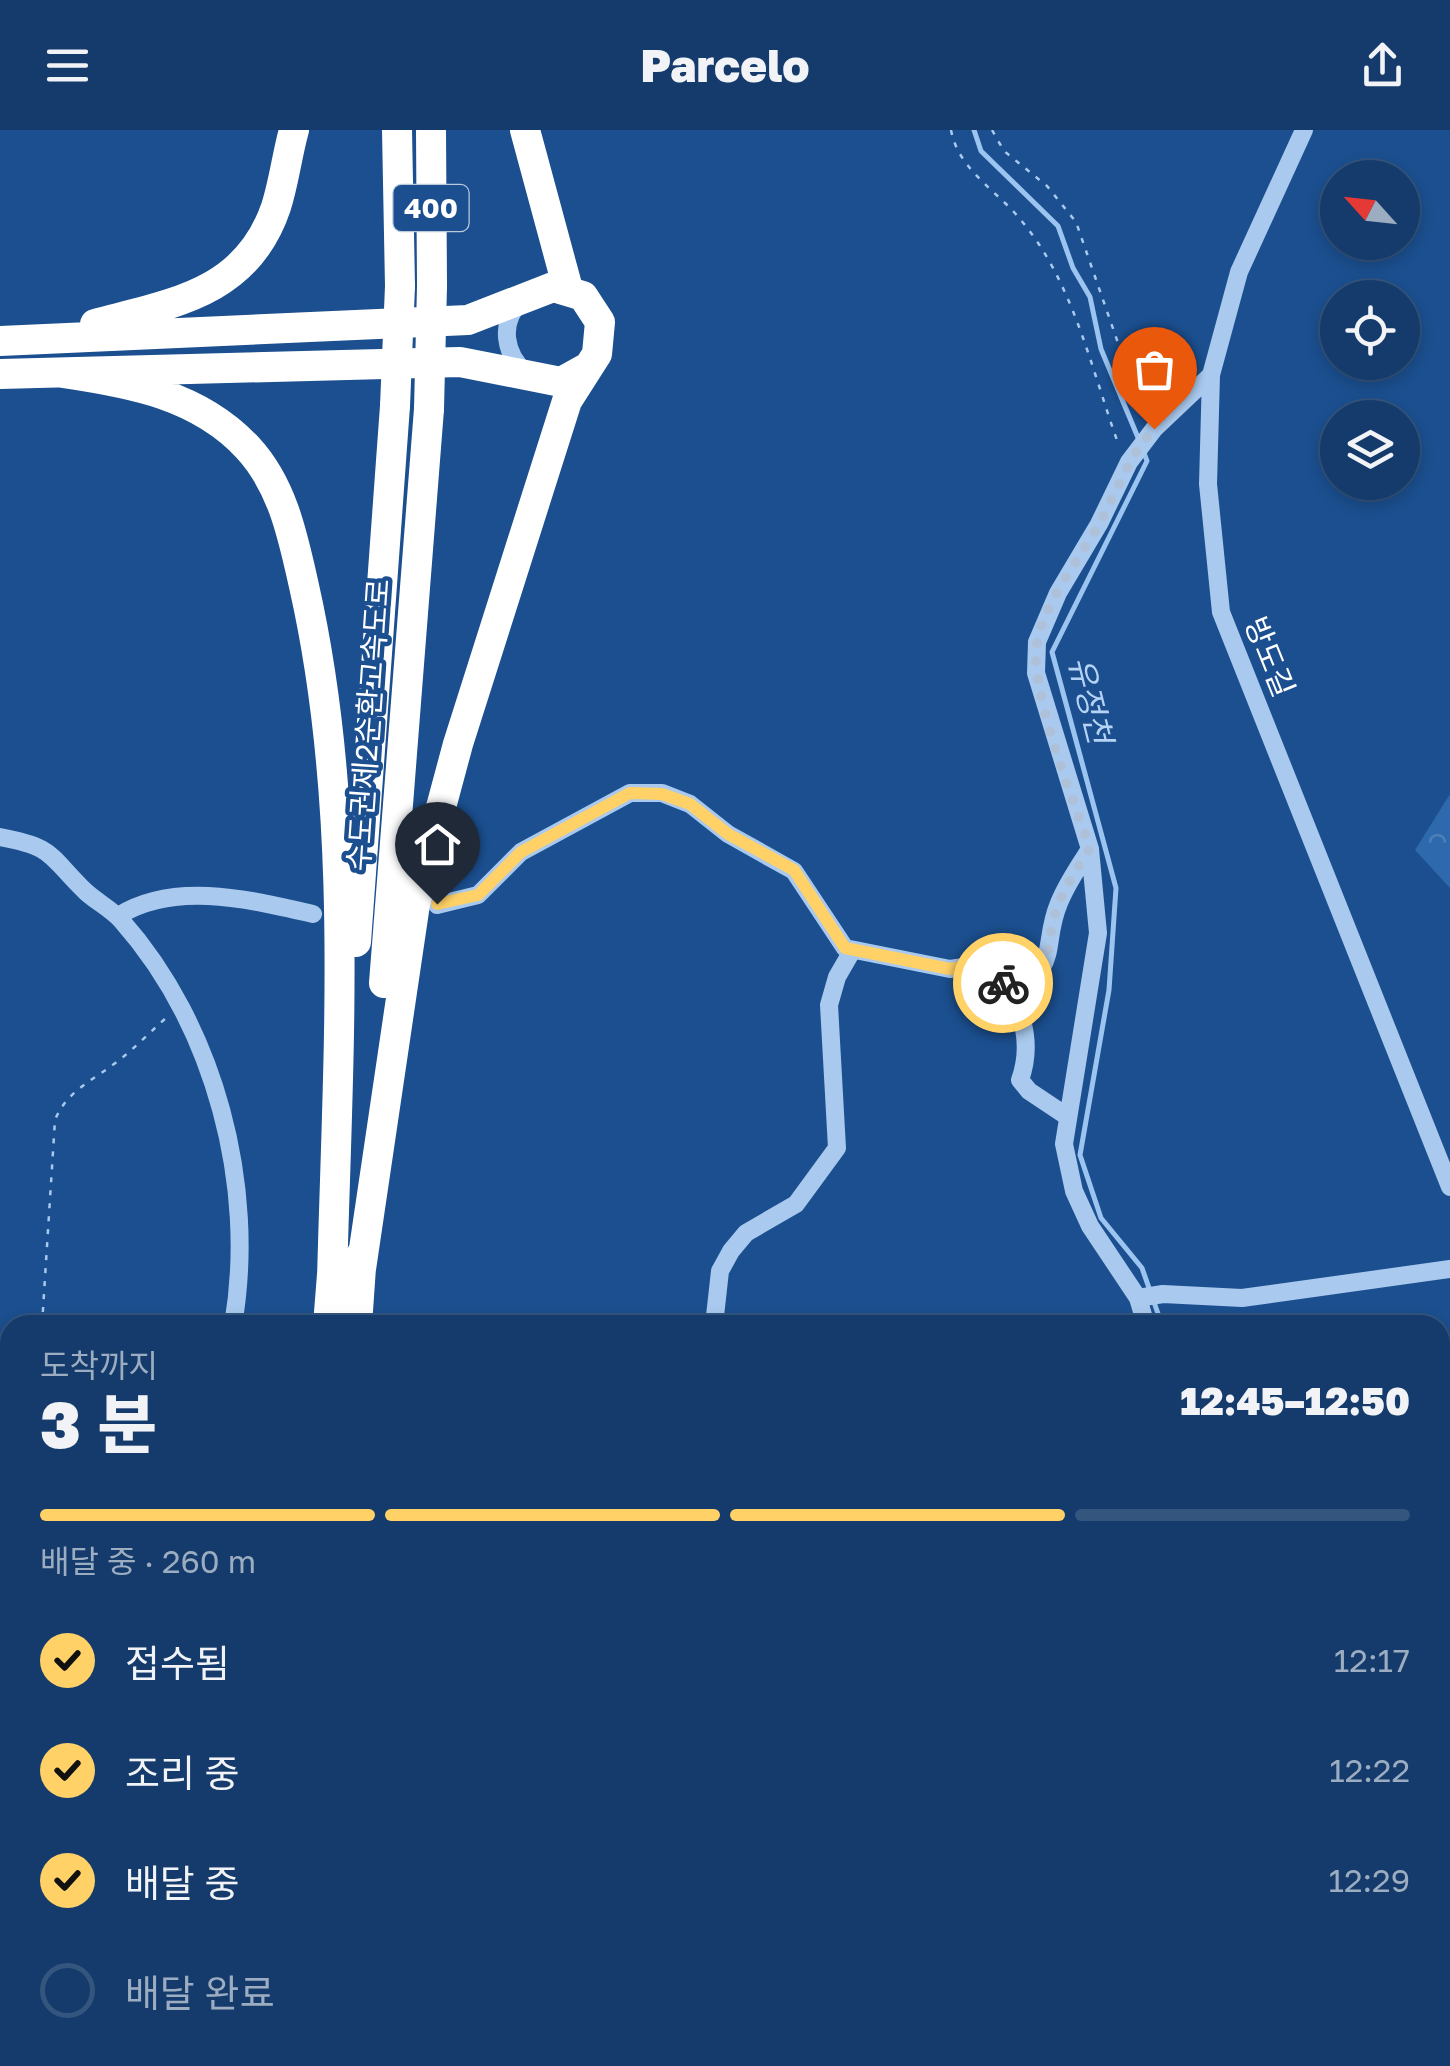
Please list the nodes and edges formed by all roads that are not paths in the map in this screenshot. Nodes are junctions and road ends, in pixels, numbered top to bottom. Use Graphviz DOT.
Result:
graph roads {
  1 [pos="294,130"];
  2 [pos="397,130"];
  3 [pos="431,130"];
  4 [pos="525,130"];
  5 [pos="1304,130"];
  6 [pos="568,289"];
  7 [pos="524,297"];
  8 [pos="32,340"];
  9 [pos="0,341"];
  10 [pos="588,367"];
  11 [pos="63,373"];
  12 [pos="0,374"];
  13 [pos="1211,375"];
  14 [pos="530,376"];
  15 [pos="0,837"];
  16 [pos="1090,848"];
  17 [pos="437,904"];
  18 [pos="313,914"];
  19 [pos="118,916"];
  20 [pos="852,951"];
  21 [pos="1008,992"];
  22 [pos="1068,1117"];
  23 [pos="1450,1187"];
  24 [pos="1450,1268"];
  25 [pos="347,1274"];
  26 [pos="1138,1298"];
  27 [pos="234,1315"];
  28 [pos="332,1315"];
  29 [pos="356,1315"];
  30 [pos="715,1315"];
  31 [pos="1143,1315"];
  1 -- 8 [label="highway"];
  2 -- 25 [label="highway, 수도권제2순환고속도로 / 400, bridge"];
  3 -- 25 [label="highway, 수도권제2순환고속도로 / 400, bridge"];
  4 -- 6 [label="highway"];
  5 -- 13 [label="street, 방도길"];
  6 -- 7 [label="highway"];
  6 -- 10 [label="highway"];
  7 -- 8 [label="highway"];
  7 -- 14 [label="street"];
  8 -- 9 [label="highway"];
  10 -- 14 [label="highway"];
  10 -- 25 [label="highway"];
  11 -- 12 [label="highway"];
  11 -- 14 [label="highway"];
  11 -- 25 [label="highway"];
  13 -- 16 [label="street"];
  13 -- 23 [label="street, 방도길"];
  15 -- 19 [label="street"];
  16 -- 21 [label="street"];
  16 -- 22 [label="street"];
  17 -- 20 [label="street"];
  18 -- 19 [label="street"];
  19 -- 27 [label="street"];
  20 -- 21 [label="street"];
  20 -- 30 [label="street"];
  21 -- 22 [label="street"];
  22 -- 26 [label="street"];
  24 -- 26 [label="street"];
  25 -- 28 [label="highway, 수도권제2순환고속도로 / 400"];
  25 -- 29 [label="highway, 수도권제2순환고속도로 / 400"];
  26 -- 31 [label="street"];
}
